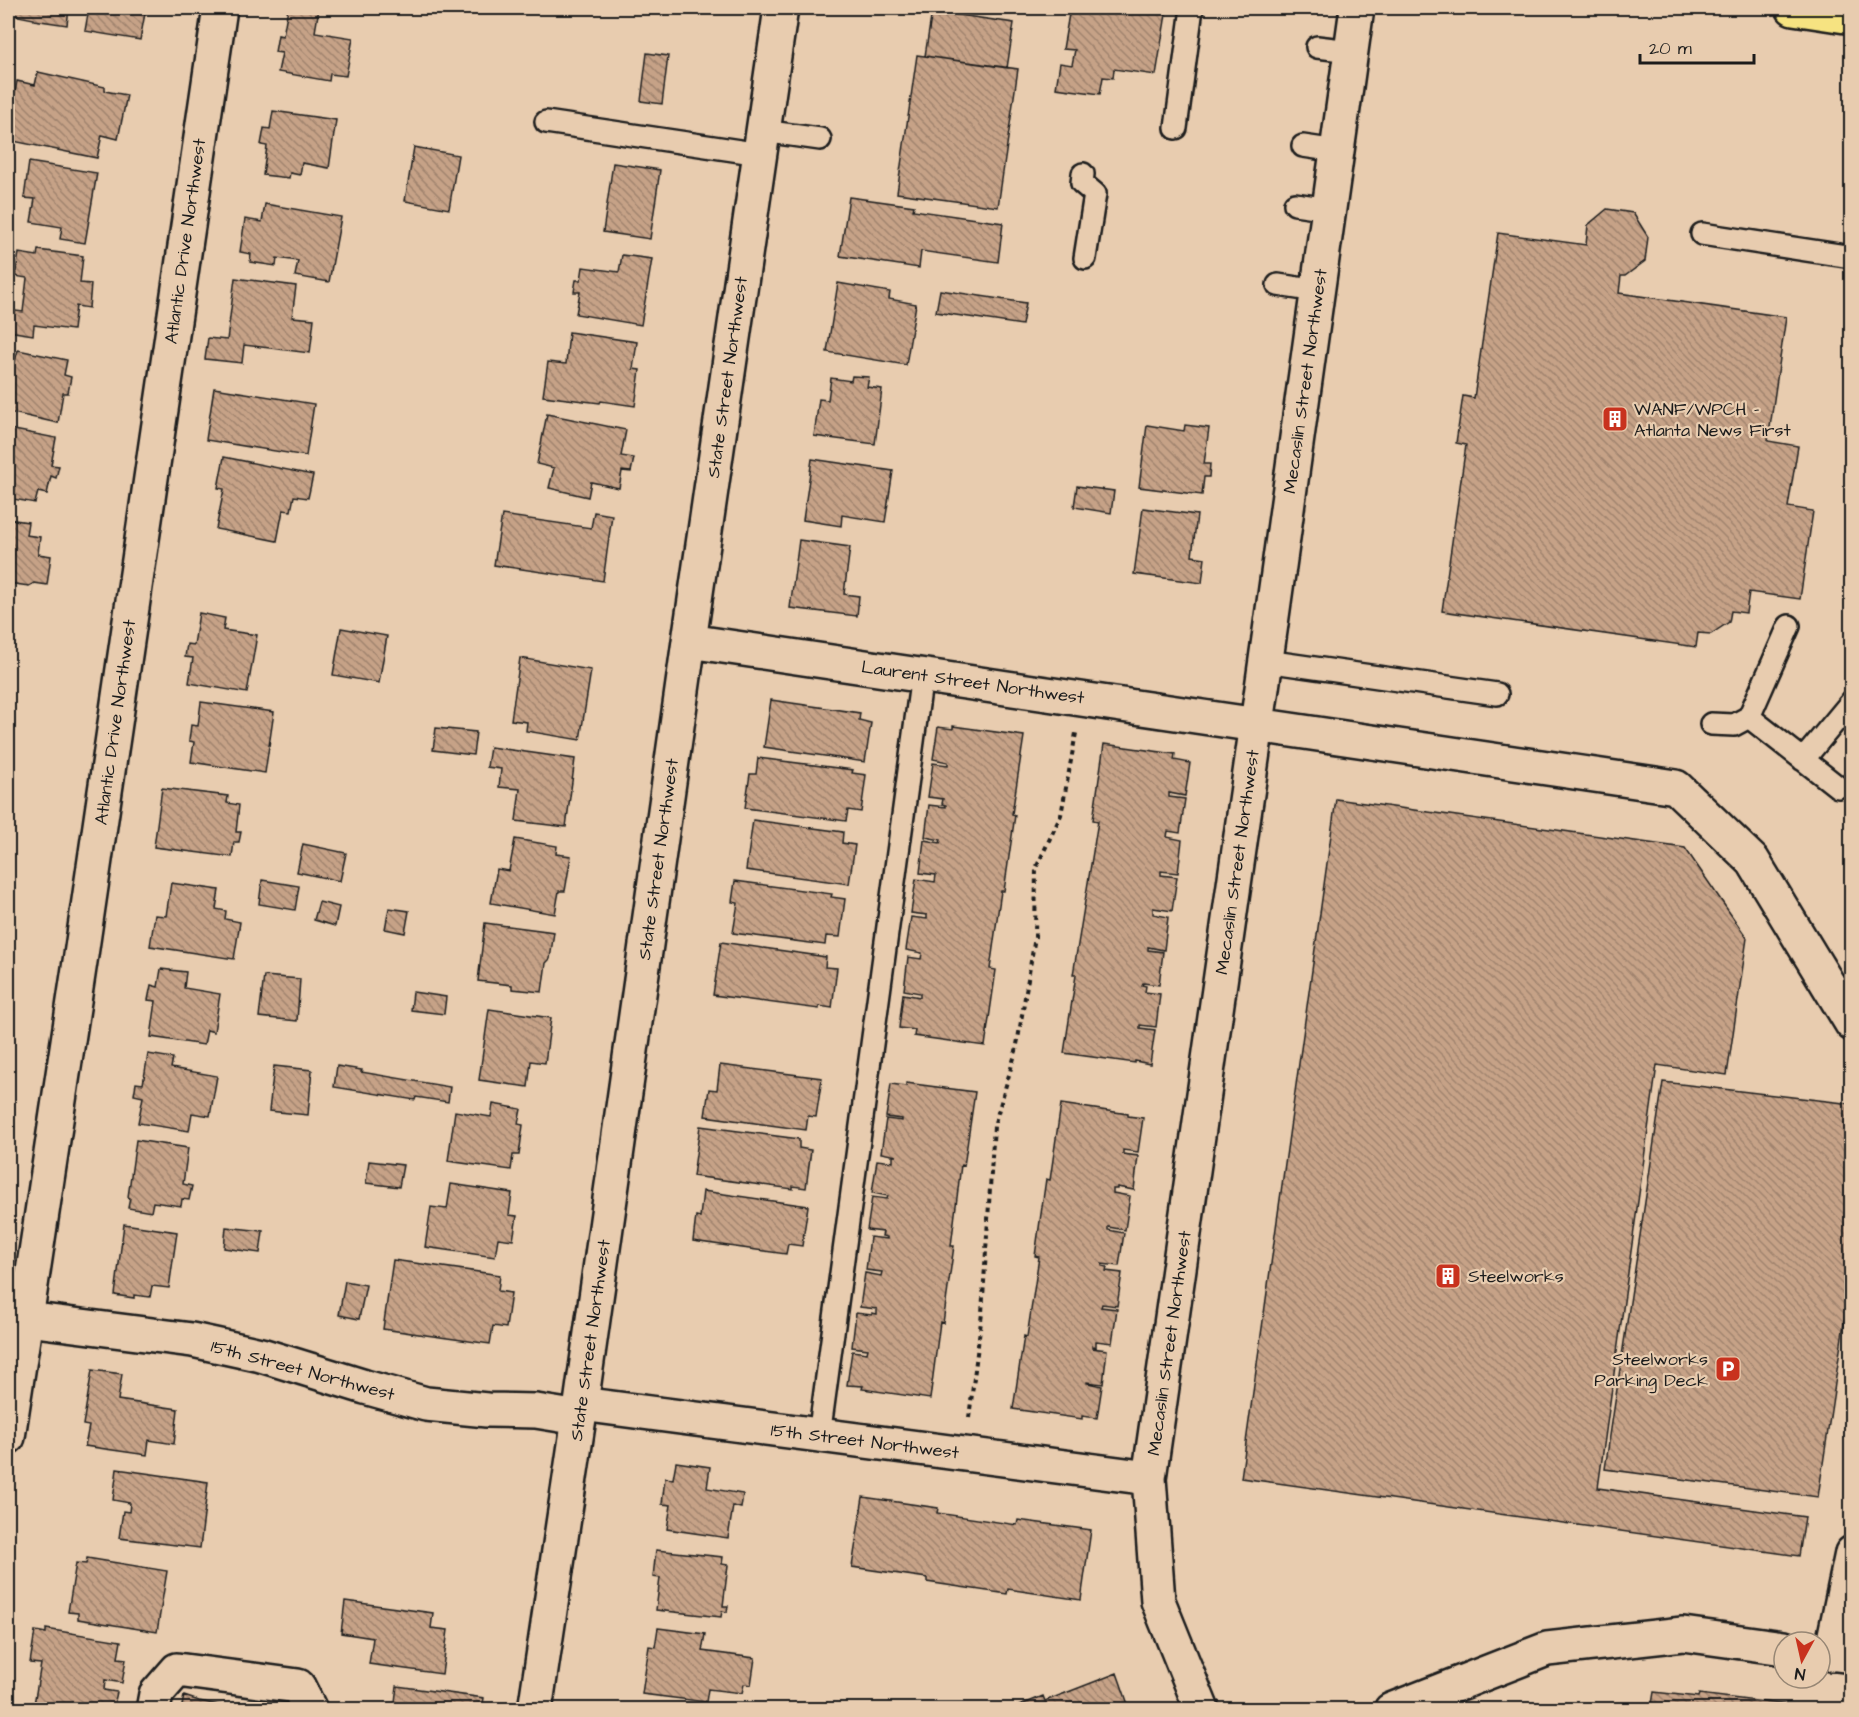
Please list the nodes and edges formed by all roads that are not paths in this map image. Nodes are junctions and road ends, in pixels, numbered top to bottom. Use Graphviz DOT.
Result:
graph roads {
  1 [pos="220,8"];
  2 [pos="781,8"];
  3 [pos="1192,8"];
  4 [pos="1357,8"];
  5 [pos="1805,8"];
  6 [pos="1851,17"];
  7 [pos="1317,47"];
  8 [pos="1351,51"];
  9 [pos="546,122"];
  10 [pos="1176,128"];
  11 [pos="820,139"];
  12 [pos="761,142"];
  13 [pos="1303,146"];
  14 [pos="1336,151"];
  15 [pos="1083,174"];
  16 [pos="1295,204"];
  17 [pos="1329,209"];
  18 [pos="1702,234"];
  19 [pos="1851,257"];
  20 [pos="1085,258"];
  21 [pos="1278,285"];
  22 [pos="1317,291"];
  23 [pos="1789,626"];
  24 [pos="688,641"];
  25 [pos="1266,660"];
  26 [pos="922,675"];
  27 [pos="1497,694"];
  28 [pos="1851,700"];
  29 [pos="1749,717"];
  30 [pos="1257,724"];
  31 [pos="1711,724"];
  32 [pos="1803,760"];
  33 [pos="1838,787"];
  34 [pos="1851,1024"];
  35 [pos="27,1319"];
  36 [pos="580,1411"];
  37 [pos="819,1436"];
  38 [pos="8,1437"];
  39 [pos="1149,1478"];
  40 [pos="1851,1553"];
  41 [pos="1772,1646"];
  42 [pos="1834,1654"];
  43 [pos="153,1710"];
  44 [pos="310,1710"];
  45 [pos="535,1710"];
  46 [pos="1202,1710"];
  47 [pos="1391,1710"];
  1 -- 35 [label="street, Atlantic Drive Northwest"];
  2 -- 12 [label="street, State Street Northwest"];
  3 -- 10 [label="lane"];
  4 -- 8 [label="street, Mecaslin Street Northwest"];
  5 -- 6 [label="main road"];
  7 -- 8 [label="lane"];
  8 -- 14 [label="street, Mecaslin Street Northwest"];
  9 -- 12 [label="lane"];
  11 -- 12 [label="lane"];
  12 -- 24 [label="street, State Street Northwest"];
  13 -- 14 [label="lane"];
  14 -- 17 [label="street, Mecaslin Street Northwest"];
  15 -- 20 [label="lane"];
  16 -- 17 [label="lane"];
  17 -- 22 [label="street, Mecaslin Street Northwest"];
  18 -- 19 [label="lane"];
  21 -- 22 [label="lane"];
  22 -- 25 [label="street, Mecaslin Street Northwest"];
  23 -- 29 [label="lane"];
  24 -- 26 [label="street, Laurent Street Northwest"];
  24 -- 36 [label="street, State Street Northwest"];
  25 -- 27 [label="lane"];
  25 -- 30 [label="street, Mecaslin Street Northwest"];
  26 -- 30 [label="street, Laurent Street Northwest"];
  26 -- 37 [label="lane"];
  28 -- 32 [label="lane"];
  29 -- 31 [label="lane"];
  29 -- 32 [label="lane"];
  30 -- 34 [label="street, Laurent Street Northwest"];
  30 -- 39 [label="street, Mecaslin Street Northwest"];
  32 -- 33 [label="lane"];
  35 -- 36 [label="street, 15th Street Northwest"];
  35 -- 38 [label="street, Atlantic Drive Northwest"];
  36 -- 37 [label="street, 15th Street Northwest"];
  36 -- 45 [label="street, State Street Northwest"];
  37 -- 39 [label="street, 15th Street Northwest"];
  39 -- 46 [label="street, Mecaslin Street Northwest"];
  40 -- 42 [label="street"];
  41 -- 47 [label="street"];
  43 -- 44 [label="street"];
}
